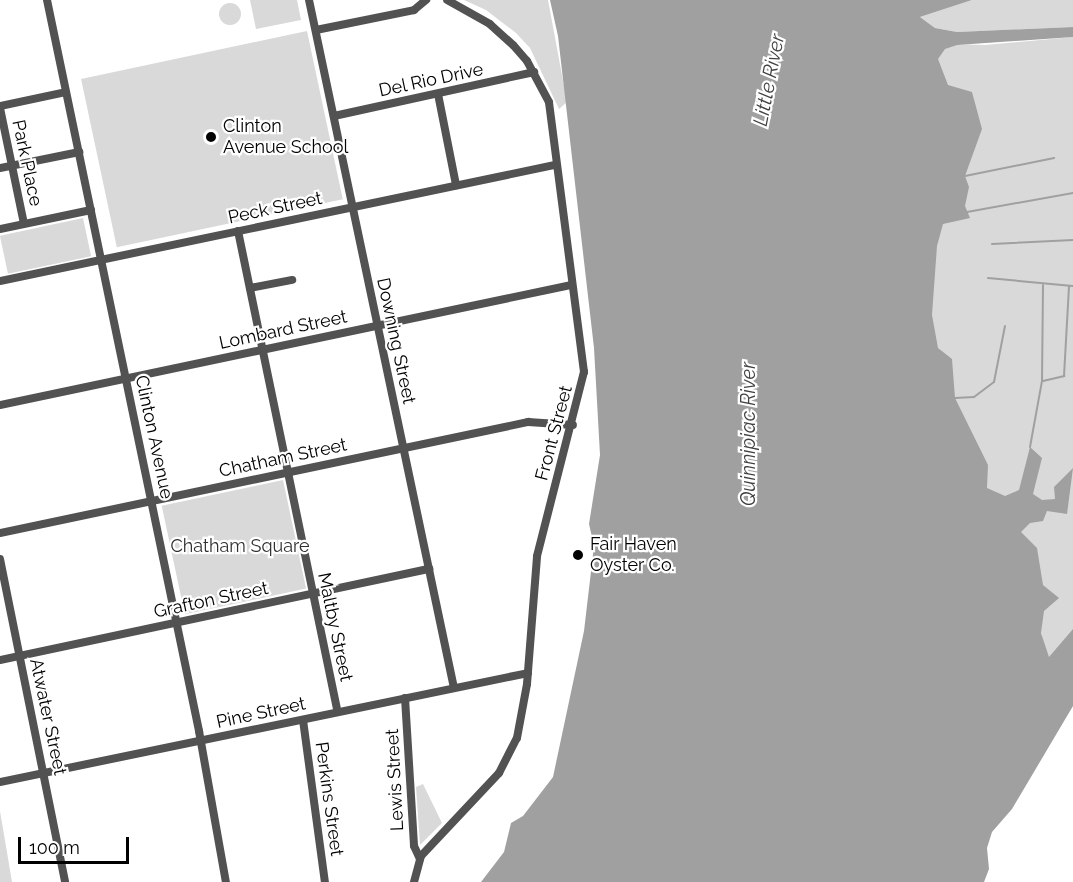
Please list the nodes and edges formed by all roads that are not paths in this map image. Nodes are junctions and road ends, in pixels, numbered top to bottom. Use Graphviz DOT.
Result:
graph roads {
  1 [pos="47,0"];
  2 [pos="309,0"];
  3 [pos="426,0"];
  4 [pos="447,0"];
  5 [pos="316,30"];
  6 [pos="534,72"];
  7 [pos="66,92"];
  8 [pos="438,94"];
  9 [pos="0,107"];
  10 [pos="334,116"];
  11 [pos="79,152"];
  12 [pos="555,165"];
  13 [pos="12,166"];
  14 [pos="0,168"];
  15 [pos="456,185"];
  16 [pos="351,207"];
  17 [pos="91,210"];
  18 [pos="24,224"];
  19 [pos="0,229"];
  20 [pos="238,231"];
  21 [pos="101,260"];
  22 [pos="292,280"];
  23 [pos="0,281"];
  24 [pos="571,285"];
  25 [pos="250,288"];
  26 [pos="378,326"];
  27 [pos="262,350"];
  28 [pos="126,378"];
  29 [pos="0,405"];
  30 [pos="573,425"];
  31 [pos="404,448"];
  32 [pos="288,472"];
  33 [pos="152,501"];
  34 [pos="0,532"];
  35 [pos="0,559"];
  36 [pos="429,569"];
  37 [pos="313,594"];
  38 [pos="177,623"];
  39 [pos="20,656"];
  40 [pos="0,660"];
  41 [pos="528,673"];
  42 [pos="454,688"];
  43 [pos="405,698"];
  44 [pos="338,712"];
  45 [pos="303,720"];
  46 [pos="201,742"];
  47 [pos="45,774"];
  48 [pos="0,782"];
  49 [pos="420,859"];
  50 [pos="65,882"];
  51 [pos="226,882"];
  52 [pos="325,882"];
  53 [pos="414,882"];
  1 -- 7 [label="street, Clinton Avenue"];
  2 -- 5 [label="street, Downing Street"];
  3 -- 5 [label="street"];
  4 -- 6 [label="street, Front Street"];
  5 -- 10 [label="street, Downing Street"];
  6 -- 8 [label="street, Del Rio Drive"];
  6 -- 12 [label="street, Front Street"];
  7 -- 9 [label="street"];
  7 -- 11 [label="street, Clinton Avenue"];
  8 -- 10 [label="street, Del Rio Drive"];
  8 -- 15 [label="street"];
  9 -- 13 [label="street, Park Place"];
  10 -- 16 [label="street, Downing Street"];
  11 -- 13 [label="street"];
  11 -- 17 [label="street, Clinton Avenue"];
  12 -- 15 [label="street, Peck Street"];
  12 -- 24 [label="street, Front Street"];
  13 -- 14 [label="street"];
  13 -- 18 [label="street, Park Place"];
  15 -- 16 [label="street, Peck Street"];
  16 -- 20 [label="street, Peck Street"];
  16 -- 26 [label="street, Downing Street"];
  17 -- 18 [label="street"];
  17 -- 21 [label="street, Clinton Avenue"];
  18 -- 19 [label="street"];
  20 -- 21 [label="street, Peck Street"];
  20 -- 25 [label="street, Maltby Street"];
  21 -- 23 [label="street, Peck Street"];
  21 -- 28 [label="street, Clinton Avenue"];
  22 -- 25 [label="street"];
  24 -- 26 [label="street, Lombard Street"];
  24 -- 30 [label="street, Front Street"];
  25 -- 27 [label="street, Maltby Street"];
  26 -- 27 [label="street, Lombard Street"];
  26 -- 31 [label="street, Downing Street"];
  27 -- 28 [label="street, Lombard Street"];
  27 -- 32 [label="street, Maltby Street"];
  28 -- 29 [label="street, Lombard Street"];
  28 -- 33 [label="street, Clinton Avenue"];
  30 -- 31 [label="street, Chatham Street"];
  30 -- 41 [label="street, Front Street"];
  31 -- 32 [label="street, Chatham Street"];
  31 -- 36 [label="street, Downing Street"];
  32 -- 33 [label="street, Chatham Street"];
  32 -- 37 [label="street, Maltby Street"];
  33 -- 34 [label="street, Chatham Street"];
  33 -- 38 [label="street, Clinton Avenue"];
  35 -- 39 [label="street, Atwater Street"];
  36 -- 37 [label="street, Grafton Street"];
  36 -- 42 [label="street, Downing Street"];
  37 -- 38 [label="street, Grafton Street"];
  37 -- 44 [label="street, Maltby Street"];
  38 -- 39 [label="street, Grafton Street"];
  38 -- 46 [label="street, Clinton Avenue"];
  39 -- 40 [label="street, Grafton Street"];
  39 -- 47 [label="street, Atwater Street"];
  41 -- 42 [label="street, Pine Street"];
  41 -- 49 [label="street, Front Street"];
  42 -- 43 [label="street, Pine Street"];
  43 -- 44 [label="street, Pine Street"];
  43 -- 49 [label="street, Lewis Street"];
  44 -- 45 [label="street, Pine Street"];
  45 -- 46 [label="street, Pine Street"];
  45 -- 52 [label="street, Perkins Street"];
  46 -- 47 [label="street, Pine Street"];
  46 -- 51 [label="street, Clinton Avenue"];
  47 -- 48 [label="street, Pine Street"];
  47 -- 50 [label="street, Atwater Street"];
  49 -- 53 [label="street, Front Street"];
}
